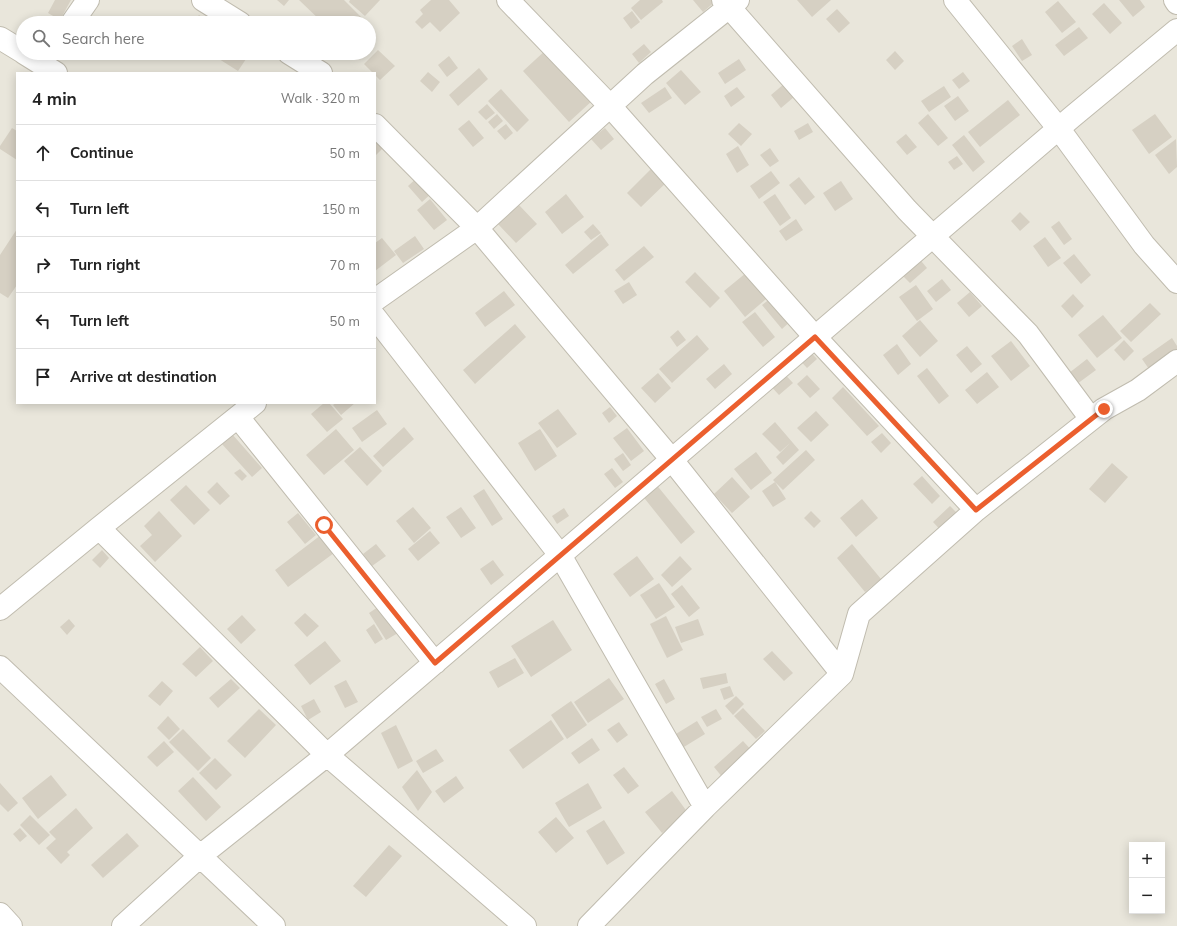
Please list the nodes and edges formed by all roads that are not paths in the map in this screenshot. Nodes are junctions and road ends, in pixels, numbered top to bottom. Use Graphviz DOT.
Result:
graph roads {
  1 [pos="88,0"];
  2 [pos="203,0"];
  3 [pos="508,0"];
  4 [pos="955,0"];
  5 [pos="1175,0"];
  6 [pos="730,2"];
  7 [pos="1177,2"];
  8 [pos="77,16"];
  9 [pos="229,16"];
  10 [pos="1177,30"];
  11 [pos="0,38"];
  12 [pos="16,48"];
  13 [pos="41,60"];
  14 [pos="300,60"];
  15 [pos="50,64"];
  16 [pos="319,72"];
  17 [pos="611,107"];
  18 [pos="376,126"];
  19 [pos="1059,129"];
  20 [pos="477,228"];
  21 [pos="933,237"];
  22 [pos="1177,282"];
  23 [pos="376,299"];
  24 [pos="376,318"];
  25 [pos="815,337"];
  26 [pos="1177,361"];
  27 [pos="254,404"];
  28 [pos="238,417"];
  29 [pos="1091,419"];
  30 [pos="672,460"];
  31 [pos="976,510"];
  32 [pos="99,528"];
  33 [pos="560,555"];
  34 [pos="0,609"];
  35 [pos="435,663"];
  36 [pos="0,667"];
  37 [pos="842,674"];
  38 [pos="327,755"];
  39 [pos="705,807"];
  40 [pos="200,856"];
  41 [pos="0,914"];
  42 [pos="11,926"];
  43 [pos="123,926"];
  44 [pos="274,926"];
  45 [pos="524,926"];
  46 [pos="589,926"];
  1 -- 8 [label="street"];
  2 -- 9 [label="street"];
  3 -- 17 [label="street"];
  4 -- 19 [label="street"];
  5 -- 7 [label="street"];
  6 -- 17 [label="street"];
  6 -- 21 [label="street"];
  10 -- 19 [label="street"];
  11 -- 12 [label="street"];
  13 -- 15 [label="street"];
  14 -- 16 [label="street"];
  17 -- 20 [label="street"];
  17 -- 25 [label="street"];
  18 -- 20 [label="street"];
  19 -- 21 [label="street"];
  19 -- 22 [label="street"];
  20 -- 23 [label="street"];
  20 -- 30 [label="street"];
  21 -- 25 [label="street"];
  21 -- 29 [label="street"];
  24 -- 33 [label="street"];
  25 -- 30 [label="street"];
  25 -- 31 [label="street"];
  26 -- 29 [label="street"];
  27 -- 28 [label="street"];
  28 -- 32 [label="street"];
  28 -- 35 [label="street"];
  29 -- 31 [label="street"];
  30 -- 33 [label="street"];
  30 -- 37 [label="street"];
  31 -- 37 [label="street"];
  32 -- 34 [label="street"];
  32 -- 38 [label="street"];
  33 -- 35 [label="street"];
  33 -- 39 [label="street"];
  35 -- 38 [label="street"];
  36 -- 40 [label="street"];
  37 -- 39 [label="street"];
  38 -- 40 [label="street"];
  38 -- 45 [label="street"];
  39 -- 46 [label="street"];
  40 -- 43 [label="street"];
  40 -- 44 [label="street"];
  41 -- 42 [label="street"];
}
